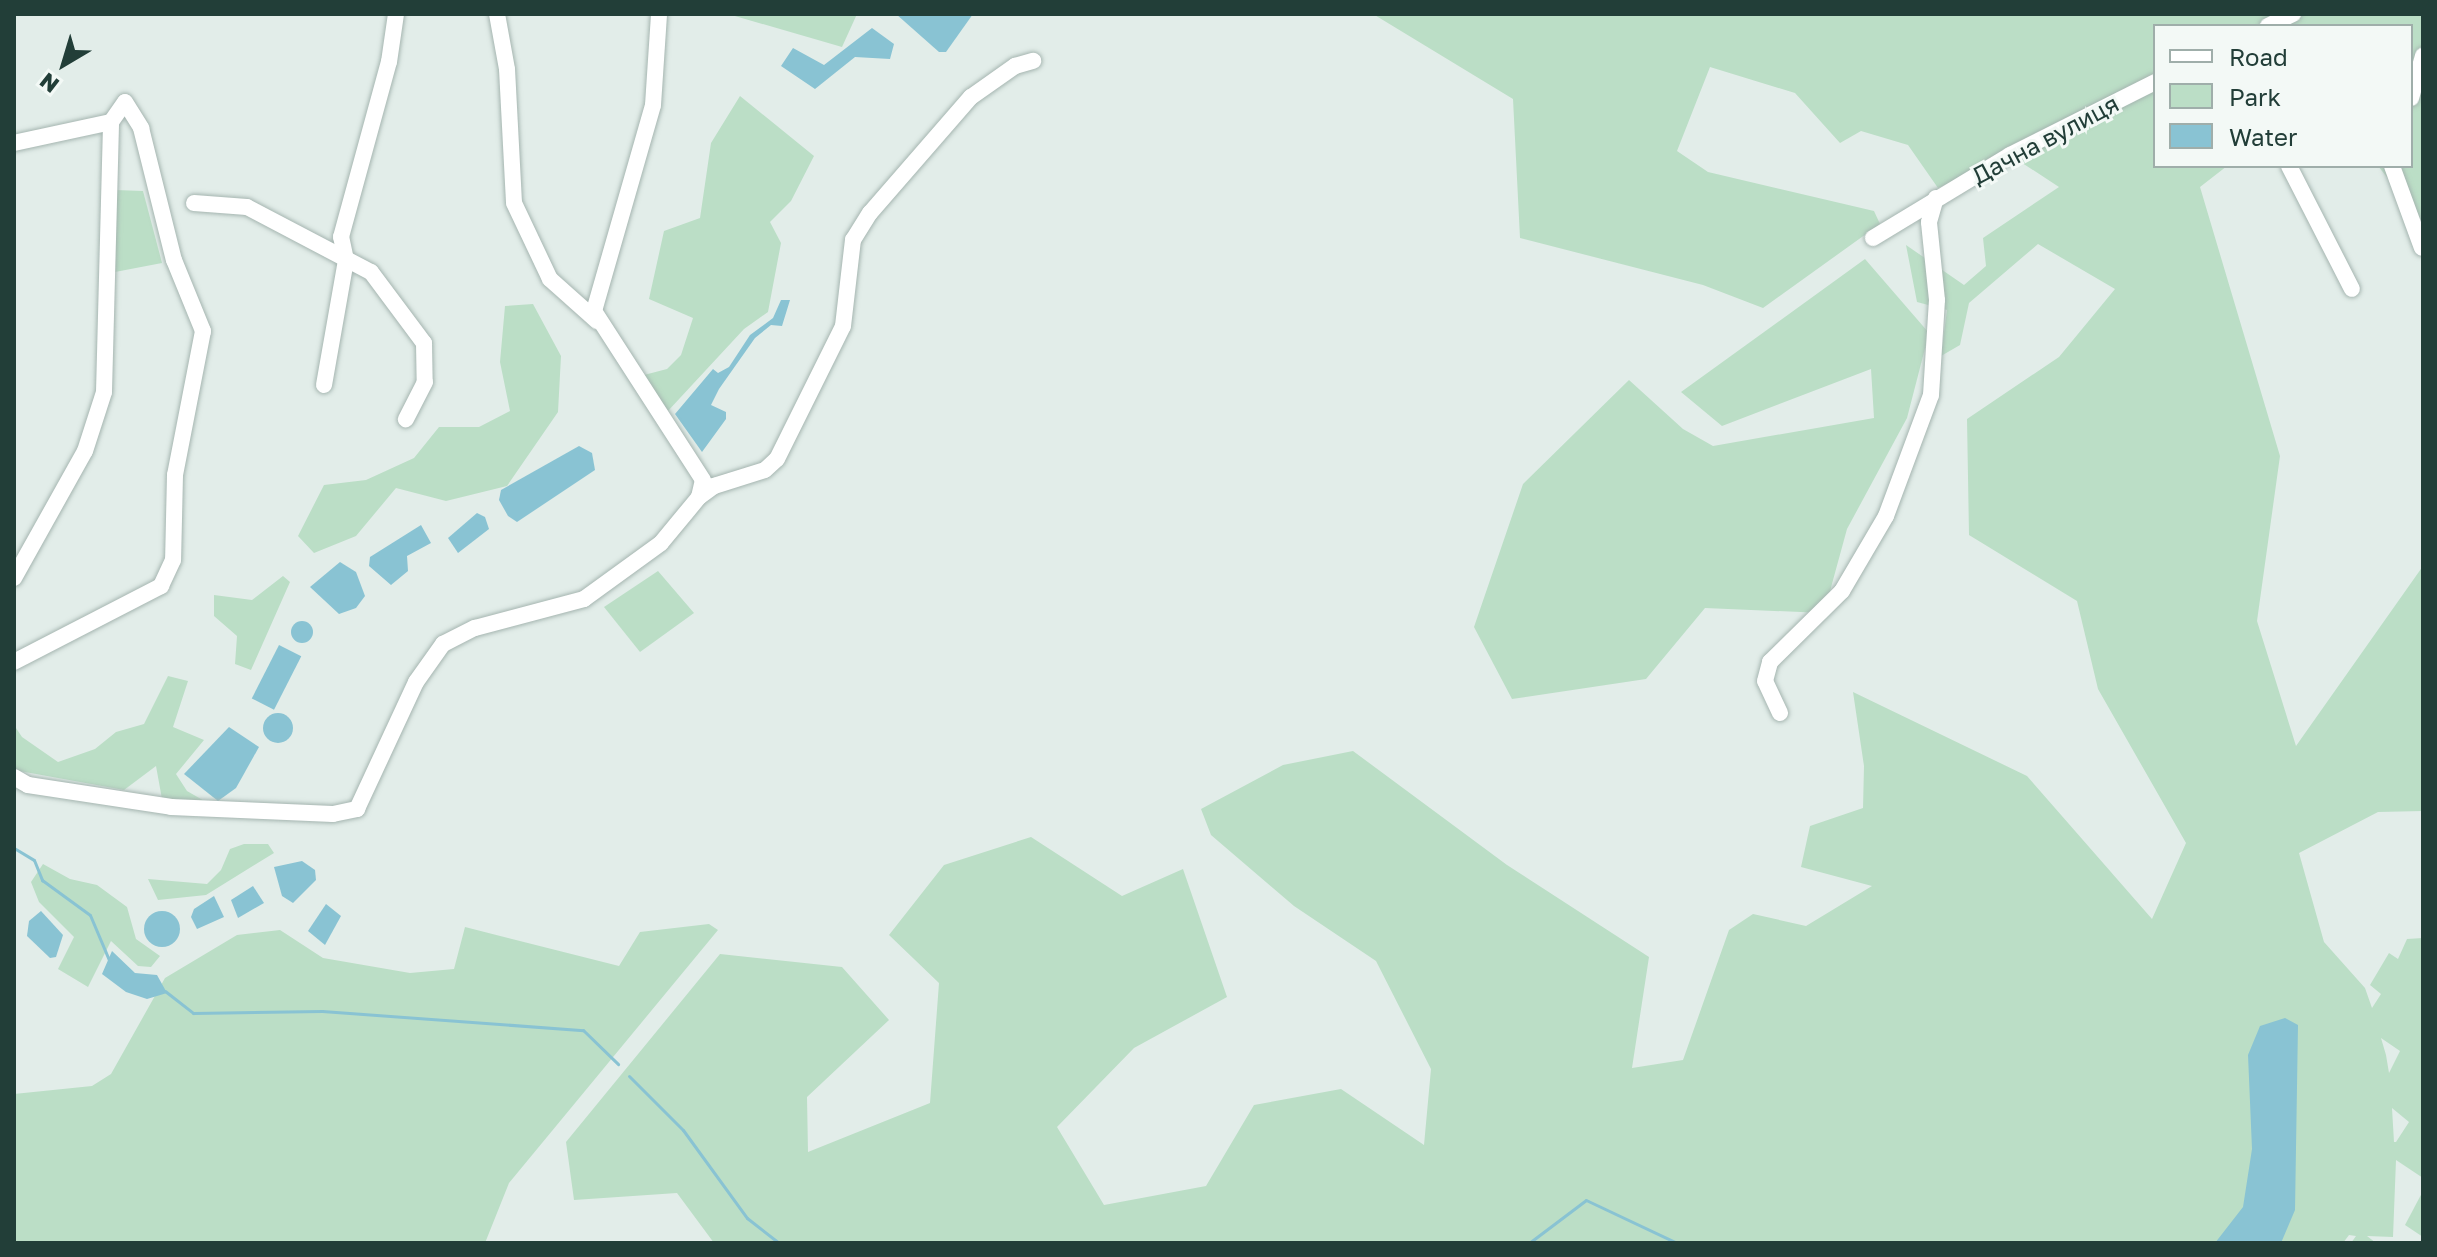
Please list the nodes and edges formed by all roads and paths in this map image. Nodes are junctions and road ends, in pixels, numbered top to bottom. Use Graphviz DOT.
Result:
graph roads {
  1 [pos="396,14"];
  2 [pos="497,14"];
  3 [pos="659,14"];
  4 [pos="2293,14"];
  5 [pos="2272,24"];
  6 [pos="2423,56"];
  7 [pos="1033,61"];
  8 [pos="2153,83"];
  9 [pos="2413,91"];
  10 [pos="111,122"];
  11 [pos="14,143"];
  12 [pos="2290,168"];
  13 [pos="2393,168"];
  14 [pos="1936,198"];
  15 [pos="194,203"];
  16 [pos="1873,238"];
  17 [pos="2422,248"];
  18 [pos="346,260"];
  19 [pos="2352,289"];
  20 [pos="601,325"];
  21 [pos="324,385"];
  22 [pos="406,419"];
  23 [pos="699,497"];
  24 [pos="14,578"];
  25 [pos="14,662"];
  26 [pos="1780,713"];
  27 [pos="14,777"];
  1 -- 18 [label="street"];
  2 -- 20 [label="street"];
  3 -- 20 [label="street"];
  4 -- 5 [label="street"];
  6 -- 9 [label="street"];
  7 -- 23 [label="street"];
  8 -- 14 [label="street, Дачна вулиця"];
  10 -- 11 [label="street"];
  10 -- 24 [label="street"];
  10 -- 25 [label="street"];
  12 -- 19 [label="street"];
  13 -- 17 [label="street"];
  14 -- 16 [label="street, Дачна вулиця"];
  14 -- 26 [label="street"];
  15 -- 18 [label="street"];
  18 -- 21 [label="street"];
  18 -- 22 [label="street"];
  20 -- 23 [label="street"];
  23 -- 27 [label="street"];
}
